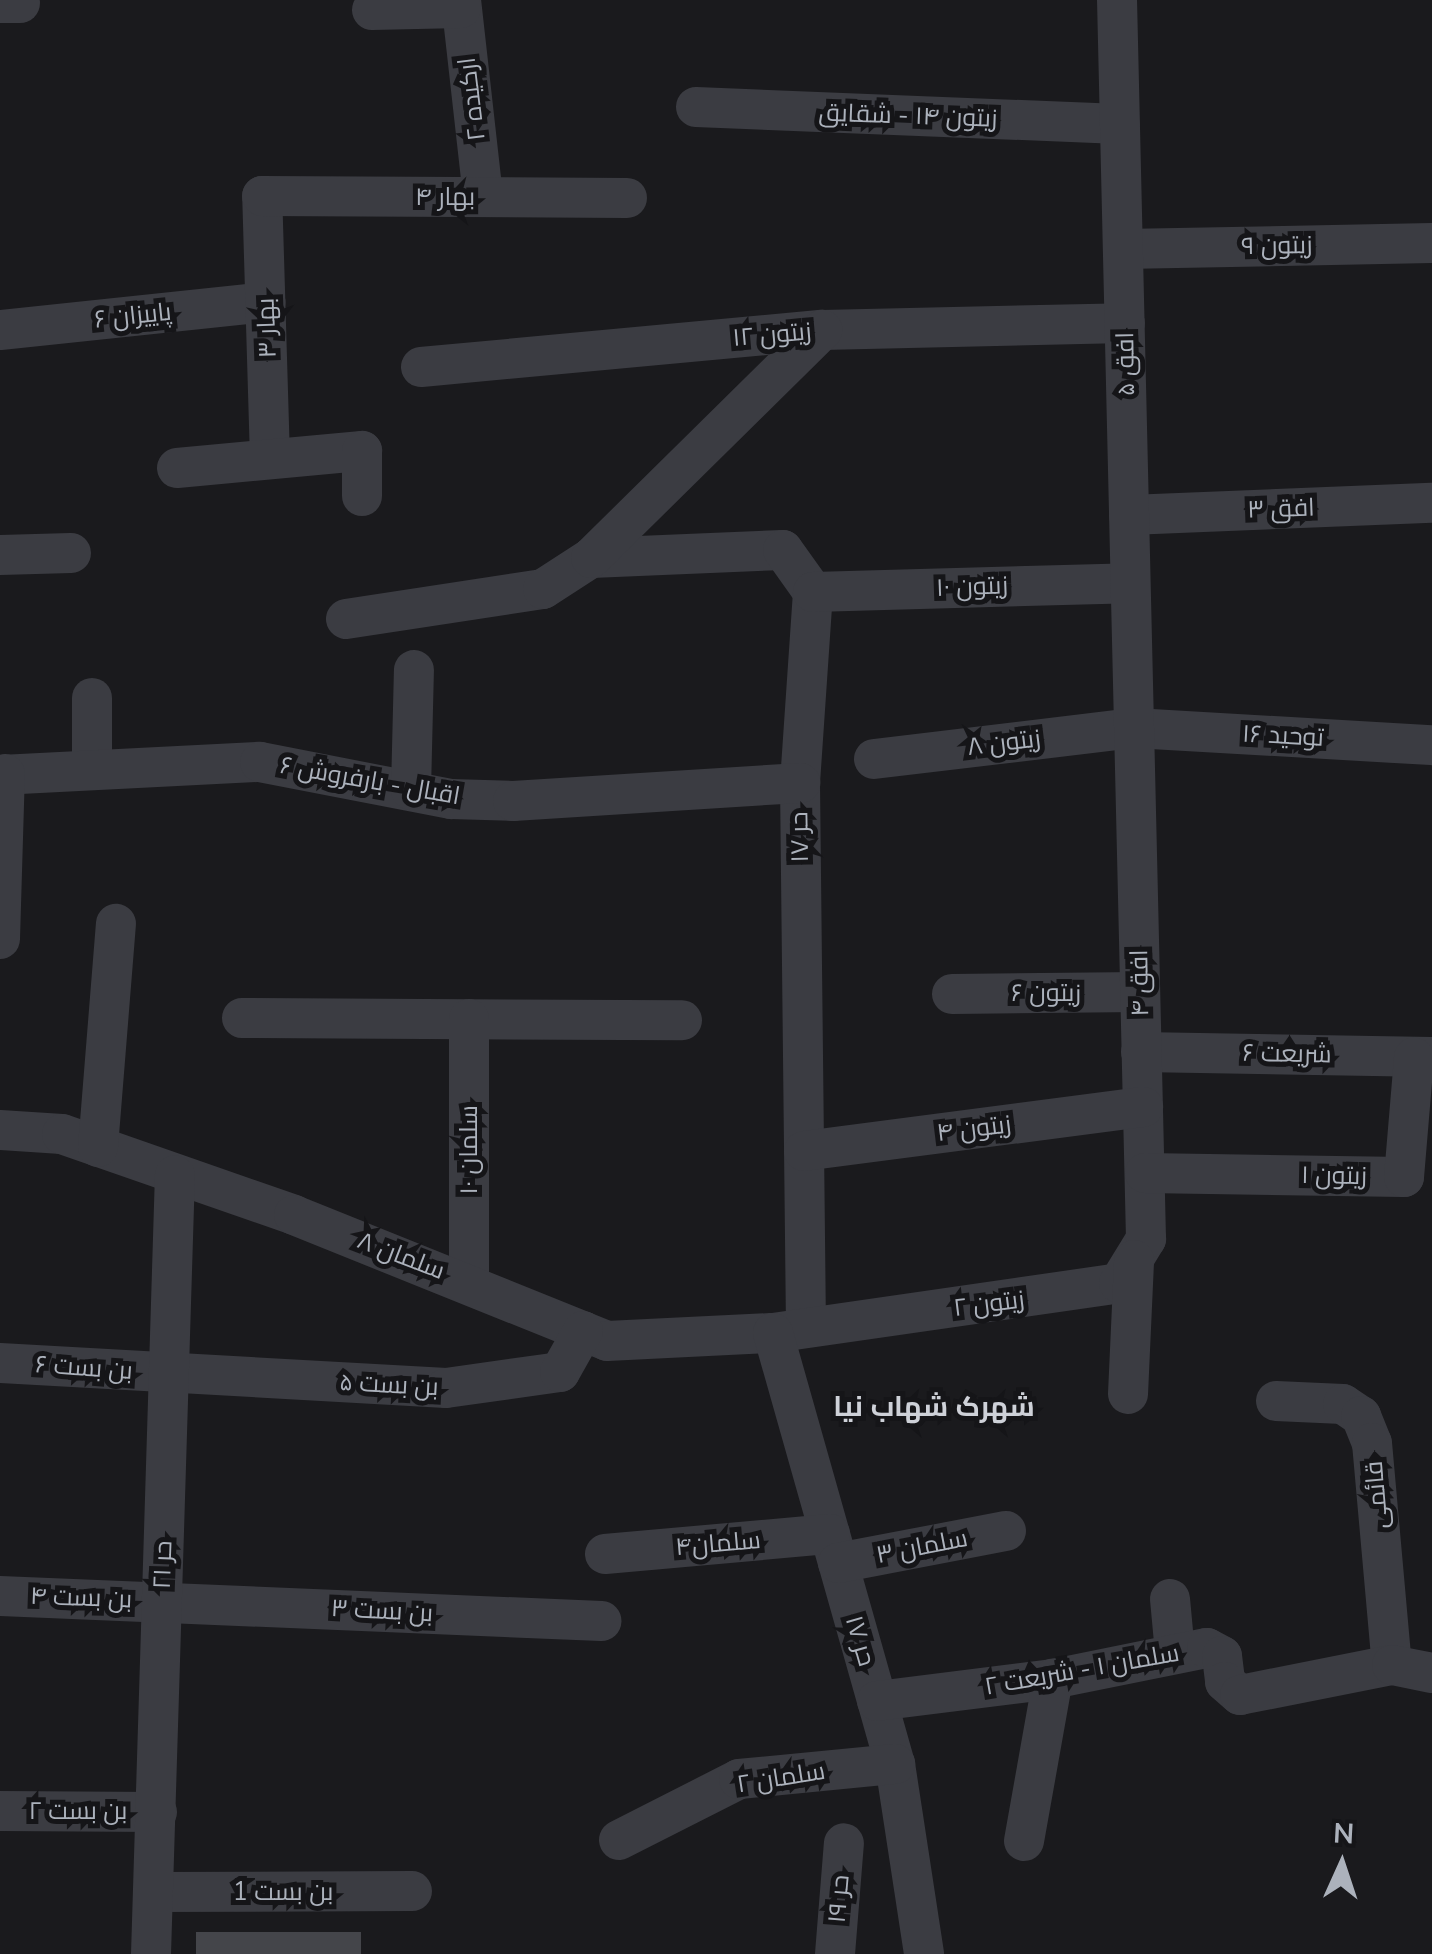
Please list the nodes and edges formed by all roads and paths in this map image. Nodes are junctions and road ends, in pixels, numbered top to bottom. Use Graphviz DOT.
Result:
graph roads {
  1 [pos="1118,0"];
  2 [pos="461,4"];
  3 [pos="372,10"];
  4 [pos="696,107"];
  5 [pos="1120,124"];
  6 [pos="262,196"];
  7 [pos="484,197"];
  8 [pos="628,198"];
  9 [pos="1432,244"];
  10 [pos="1123,249"];
  11 [pos="266,302"];
  12 [pos="1125,323"];
  13 [pos="0,330"];
  14 [pos="822,330"];
  15 [pos="420,368"];
  16 [pos="270,459"];
  17 [pos="177,468"];
  18 [pos="362,496"];
  19 [pos="1432,504"];
  20 [pos="1129,515"];
  21 [pos="71,553"];
  22 [pos="0,555"];
  23 [pos="590,558"];
  24 [pos="1130,582"];
  25 [pos="813,592"];
  26 [pos="346,619"];
  27 [pos="414,670"];
  28 [pos="92,698"];
  29 [pos="1134,728"];
  30 [pos="1432,745"];
  31 [pos="874,759"];
  32 [pos="92,767"];
  33 [pos="2,775"];
  34 [pos="800,783"];
  35 [pos="411,790"];
  36 [pos="116,924"];
  37 [pos="0,939"];
  38 [pos="1140,992"];
  39 [pos="952,994"];
  40 [pos="242,1018"];
  41 [pos="469,1018"];
  42 [pos="682,1020"];
  43 [pos="1142,1052"];
  44 [pos="1423,1057"];
  45 [pos="1143,1107"];
  46 [pos="0,1130"];
  47 [pos="98,1148"];
  48 [pos="804,1151"];
  49 [pos="1144,1173"];
  50 [pos="175,1176"];
  51 [pos="1140,1250"];
  52 [pos="469,1282"];
  53 [pos="790,1330"];
  54 [pos="583,1331"];
  55 [pos="0,1362"];
  56 [pos="169,1374"];
  57 [pos="1128,1394"];
  58 [pos="1276,1401"];
  59 [pos="1006,1531"];
  60 [pos="834,1549"];
  61 [pos="605,1554"];
  62 [pos="0,1596"];
  63 [pos="1170,1599"];
  64 [pos="162,1601"];
  65 [pos="601,1621"];
  66 [pos="1175,1653"];
  67 [pos="1392,1665"];
  68 [pos="1432,1673"];
  69 [pos="1053,1679"];
  70 [pos="878,1701"];
  71 [pos="895,1764"];
  72 [pos="0,1811"];
  73 [pos="157,1812"];
  74 [pos="619,1840"];
  75 [pos="1024,1841"];
  76 [pos="844,1844"];
  77 [pos="412,1891"];
  78 [pos="153,1892"];
  79 [pos="151,1954"];
  80 [pos="835,1954"];
  81 [pos="924,1954"];
  1 -- 5 [label="street, افق ۵"];
  2 -- 3 [label="street"];
  2 -- 7 [label="street, ارکیده ۲"];
  4 -- 5 [label="street, زیتون ۱۴ - شقایق"];
  5 -- 10 [label="street, افق ۵"];
  6 -- 7 [label="street, بهار ۴"];
  6 -- 11 [label="street, بهار ۳"];
  7 -- 8 [label="street, بهار ۴"];
  9 -- 10 [label="street, زیتون ۹"];
  10 -- 12 [label="street, افق ۵"];
  11 -- 13 [label="street, پاییزان ۶"];
  11 -- 16 [label="street, بهار ۳"];
  12 -- 14 [label="street, زیتون ۱۲"];
  12 -- 20 [label="street, افق ۵"];
  14 -- 15 [label="street, زیتون ۱۲"];
  14 -- 23 [label="street"];
  16 -- 17 [label="street"];
  16 -- 18 [label="street"];
  19 -- 20 [label="street, افق ۳"];
  20 -- 24 [label="street, افق ۵"];
  21 -- 22 [label="street"];
  23 -- 25 [label="street"];
  23 -- 26 [label="street"];
  24 -- 25 [label="street, زیتون ۱۰"];
  24 -- 29 [label="street, افق ۵"];
  25 -- 34 [label="street, حر ۱۷"];
  27 -- 35 [label="street"];
  28 -- 32 [label="street"];
  29 -- 30 [label="street, توحید ۱۶"];
  29 -- 31 [label="street, زیتون ۸"];
  29 -- 38 [label="street, افق ۴"];
  32 -- 33 [label="street, اقبال - بارفروش ۶"];
  32 -- 35 [label="street, اقبال - بارفروش ۶"];
  33 -- 37 [label="street"];
  34 -- 35 [label="street, اقبال - بارفروش ۶"];
  34 -- 48 [label="street, حر ۱۷"];
  36 -- 47 [label="street"];
  38 -- 39 [label="street, زیتون ۶"];
  38 -- 43 [label="street, افق ۴"];
  40 -- 41 [label="street"];
  41 -- 42 [label="street"];
  41 -- 52 [label="street, سلمان ۱۰"];
  43 -- 44 [label="street, شریعت ۶"];
  43 -- 45 [label="street, افق ۴"];
  44 -- 49 [label="street, زیتون ۱"];
  45 -- 48 [label="street, زیتون ۴"];
  45 -- 49 [label="street, افق ۴"];
  46 -- 47 [label="street, سلمان ۸"];
  47 -- 50 [label="street, سلمان ۸"];
  48 -- 53 [label="street, حر ۱۷"];
  49 -- 51 [label="street, افق ۴"];
  50 -- 52 [label="street, سلمان ۸"];
  50 -- 56 [label="street, حر ۲۱"];
  51 -- 53 [label="street, زیتون ۲"];
  51 -- 57 [label="street, افق ۴"];
  52 -- 54 [label="street, سلمان ۸"];
  53 -- 54 [label="street, سلمان ۸"];
  53 -- 60 [label="street, حر ۱۷"];
  54 -- 56 [label="street, بن بست ۵"];
  55 -- 56 [label="street, بن بست ۶"];
  56 -- 64 [label="street, حر ۲۱"];
  58 -- 67 [label="street, قائمی"];
  59 -- 60 [label="street, سلمان ۳"];
  60 -- 61 [label="street, سلمان۴"];
  60 -- 70 [label="street, حر ۱۷"];
  62 -- 64 [label="street, بن بست ۴"];
  63 -- 66 [label="street"];
  64 -- 65 [label="street, بن بست ۳"];
  64 -- 73 [label="street, حر ۲۱"];
  66 -- 67 [label="street, سلمان ۱ - شریعت ۲"];
  66 -- 69 [label="street, سلمان ۱ - شریعت ۲"];
  67 -- 68 [label="street, سلمان ۱ - شریعت ۲"];
  69 -- 70 [label="street, سلمان ۱ - شریعت ۲"];
  69 -- 75 [label="street"];
  70 -- 71 [label="street, حر ۱۷"];
  71 -- 74 [label="street, سلمان ۲"];
  71 -- 81 [label="street, حر ۱۷"];
  72 -- 73 [label="street, بن بست ۲"];
  73 -- 78 [label="street, حر ۲۱"];
  76 -- 80 [label="street, حر ۱۹"];
  77 -- 78 [label="street, بن بست 1"];
  78 -- 79 [label="street, حر ۲۱"];
}
